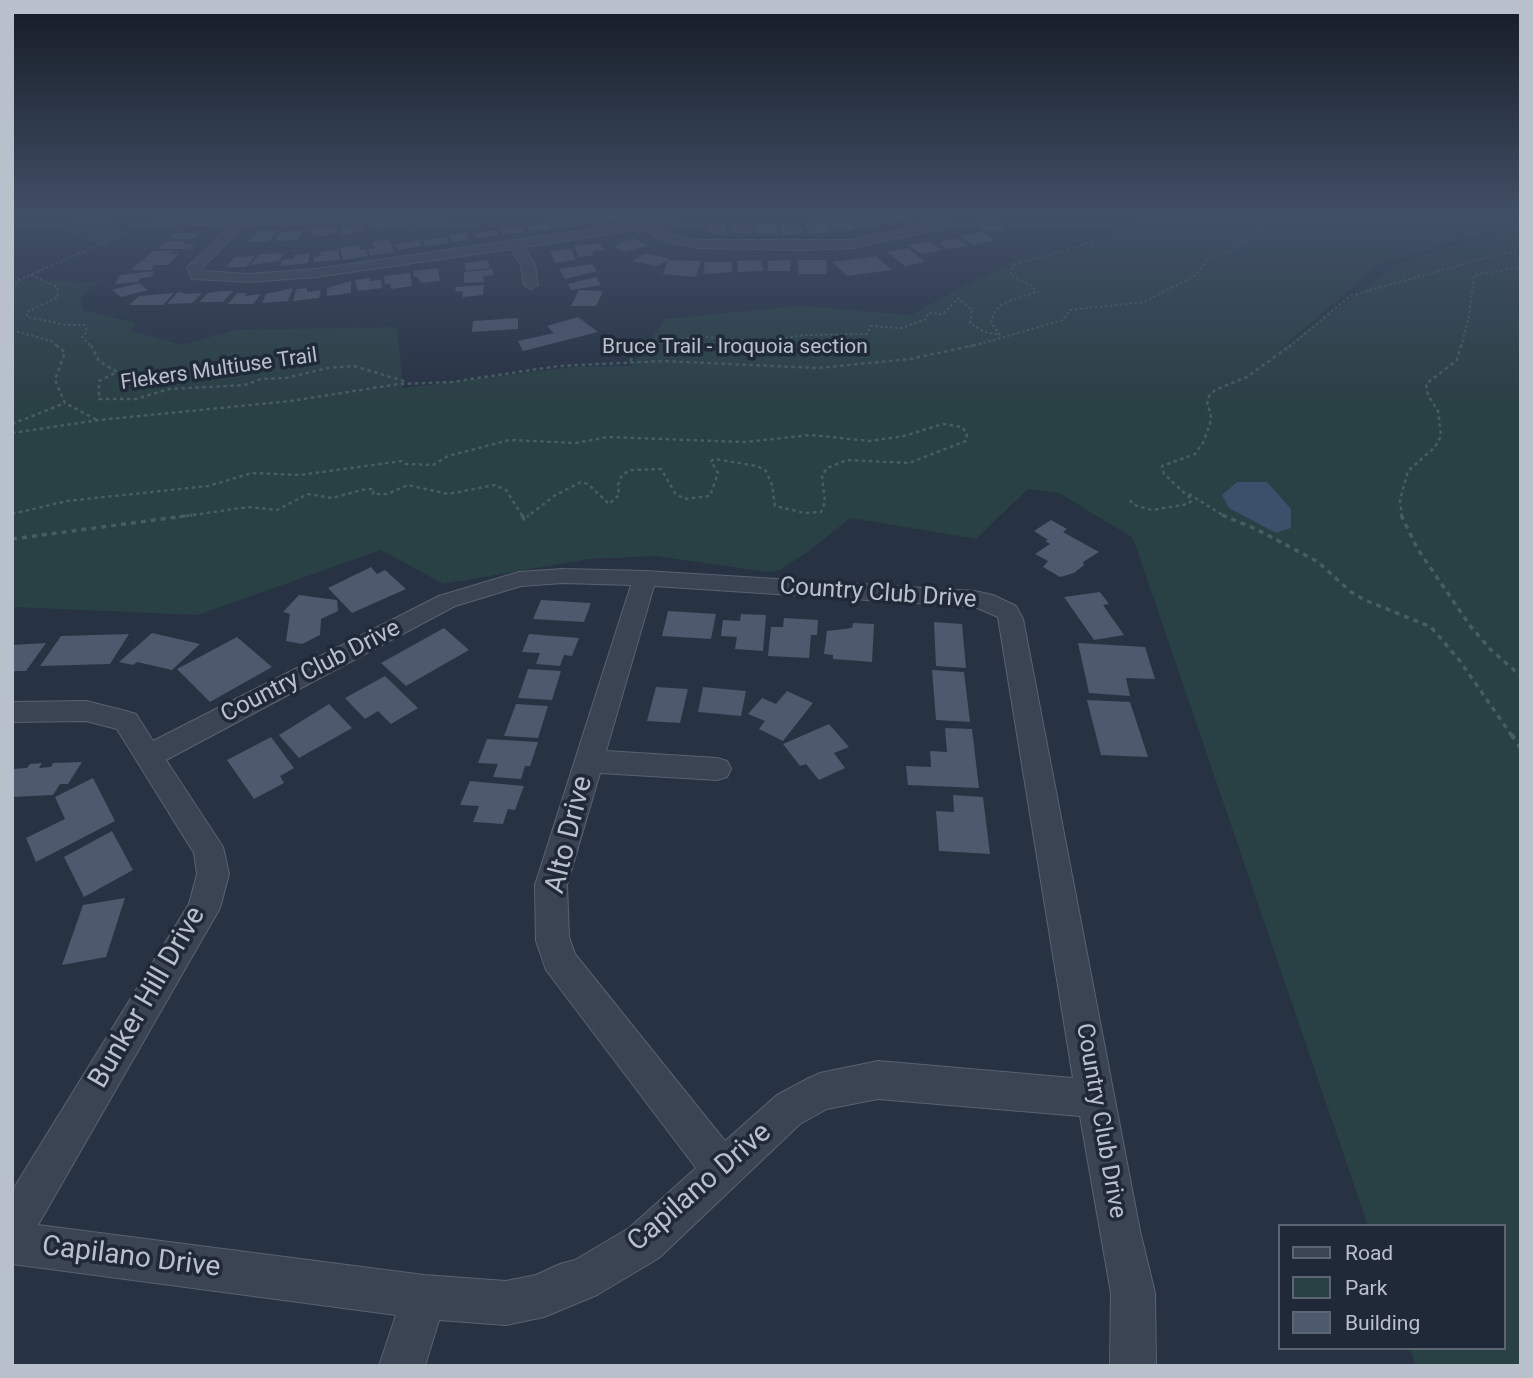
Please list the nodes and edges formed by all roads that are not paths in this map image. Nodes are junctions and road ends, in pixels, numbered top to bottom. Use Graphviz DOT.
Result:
graph roads {
  1 [pos="530,278"];
  2 [pos="531,285"];
  3 [pos="645,578"];
  4 [pos="12,712"];
  5 [pos="148,757"];
  6 [pos="589,761"];
  7 [pos="717,769"];
  8 [pos="1097,1099"];
  9 [pos="722,1169"];
  10 [pos="12,1230"];
  11 [pos="12,1243"];
  12 [pos="424,1297"];
  13 [pos="402,1366"];
  14 [pos="1133,1366"];
  1 -- 2 [label="street"];
  3 -- 5 [label="street, Country Club Drive"];
  3 -- 6 [label="street, Alto Drive"];
  3 -- 8 [label="street, Country Club Drive"];
  4 -- 5 [label="street, Bunker Hill Drive"];
  5 -- 10 [label="street, Bunker Hill Drive"];
  6 -- 7 [label="street"];
  6 -- 9 [label="street, Alto Drive"];
  8 -- 9 [label="street, Capilano Drive"];
  8 -- 14 [label="street, Country Club Drive"];
  9 -- 12 [label="street, Capilano Drive"];
  11 -- 12 [label="street, Capilano Drive"];
  12 -- 13 [label="street"];
}
